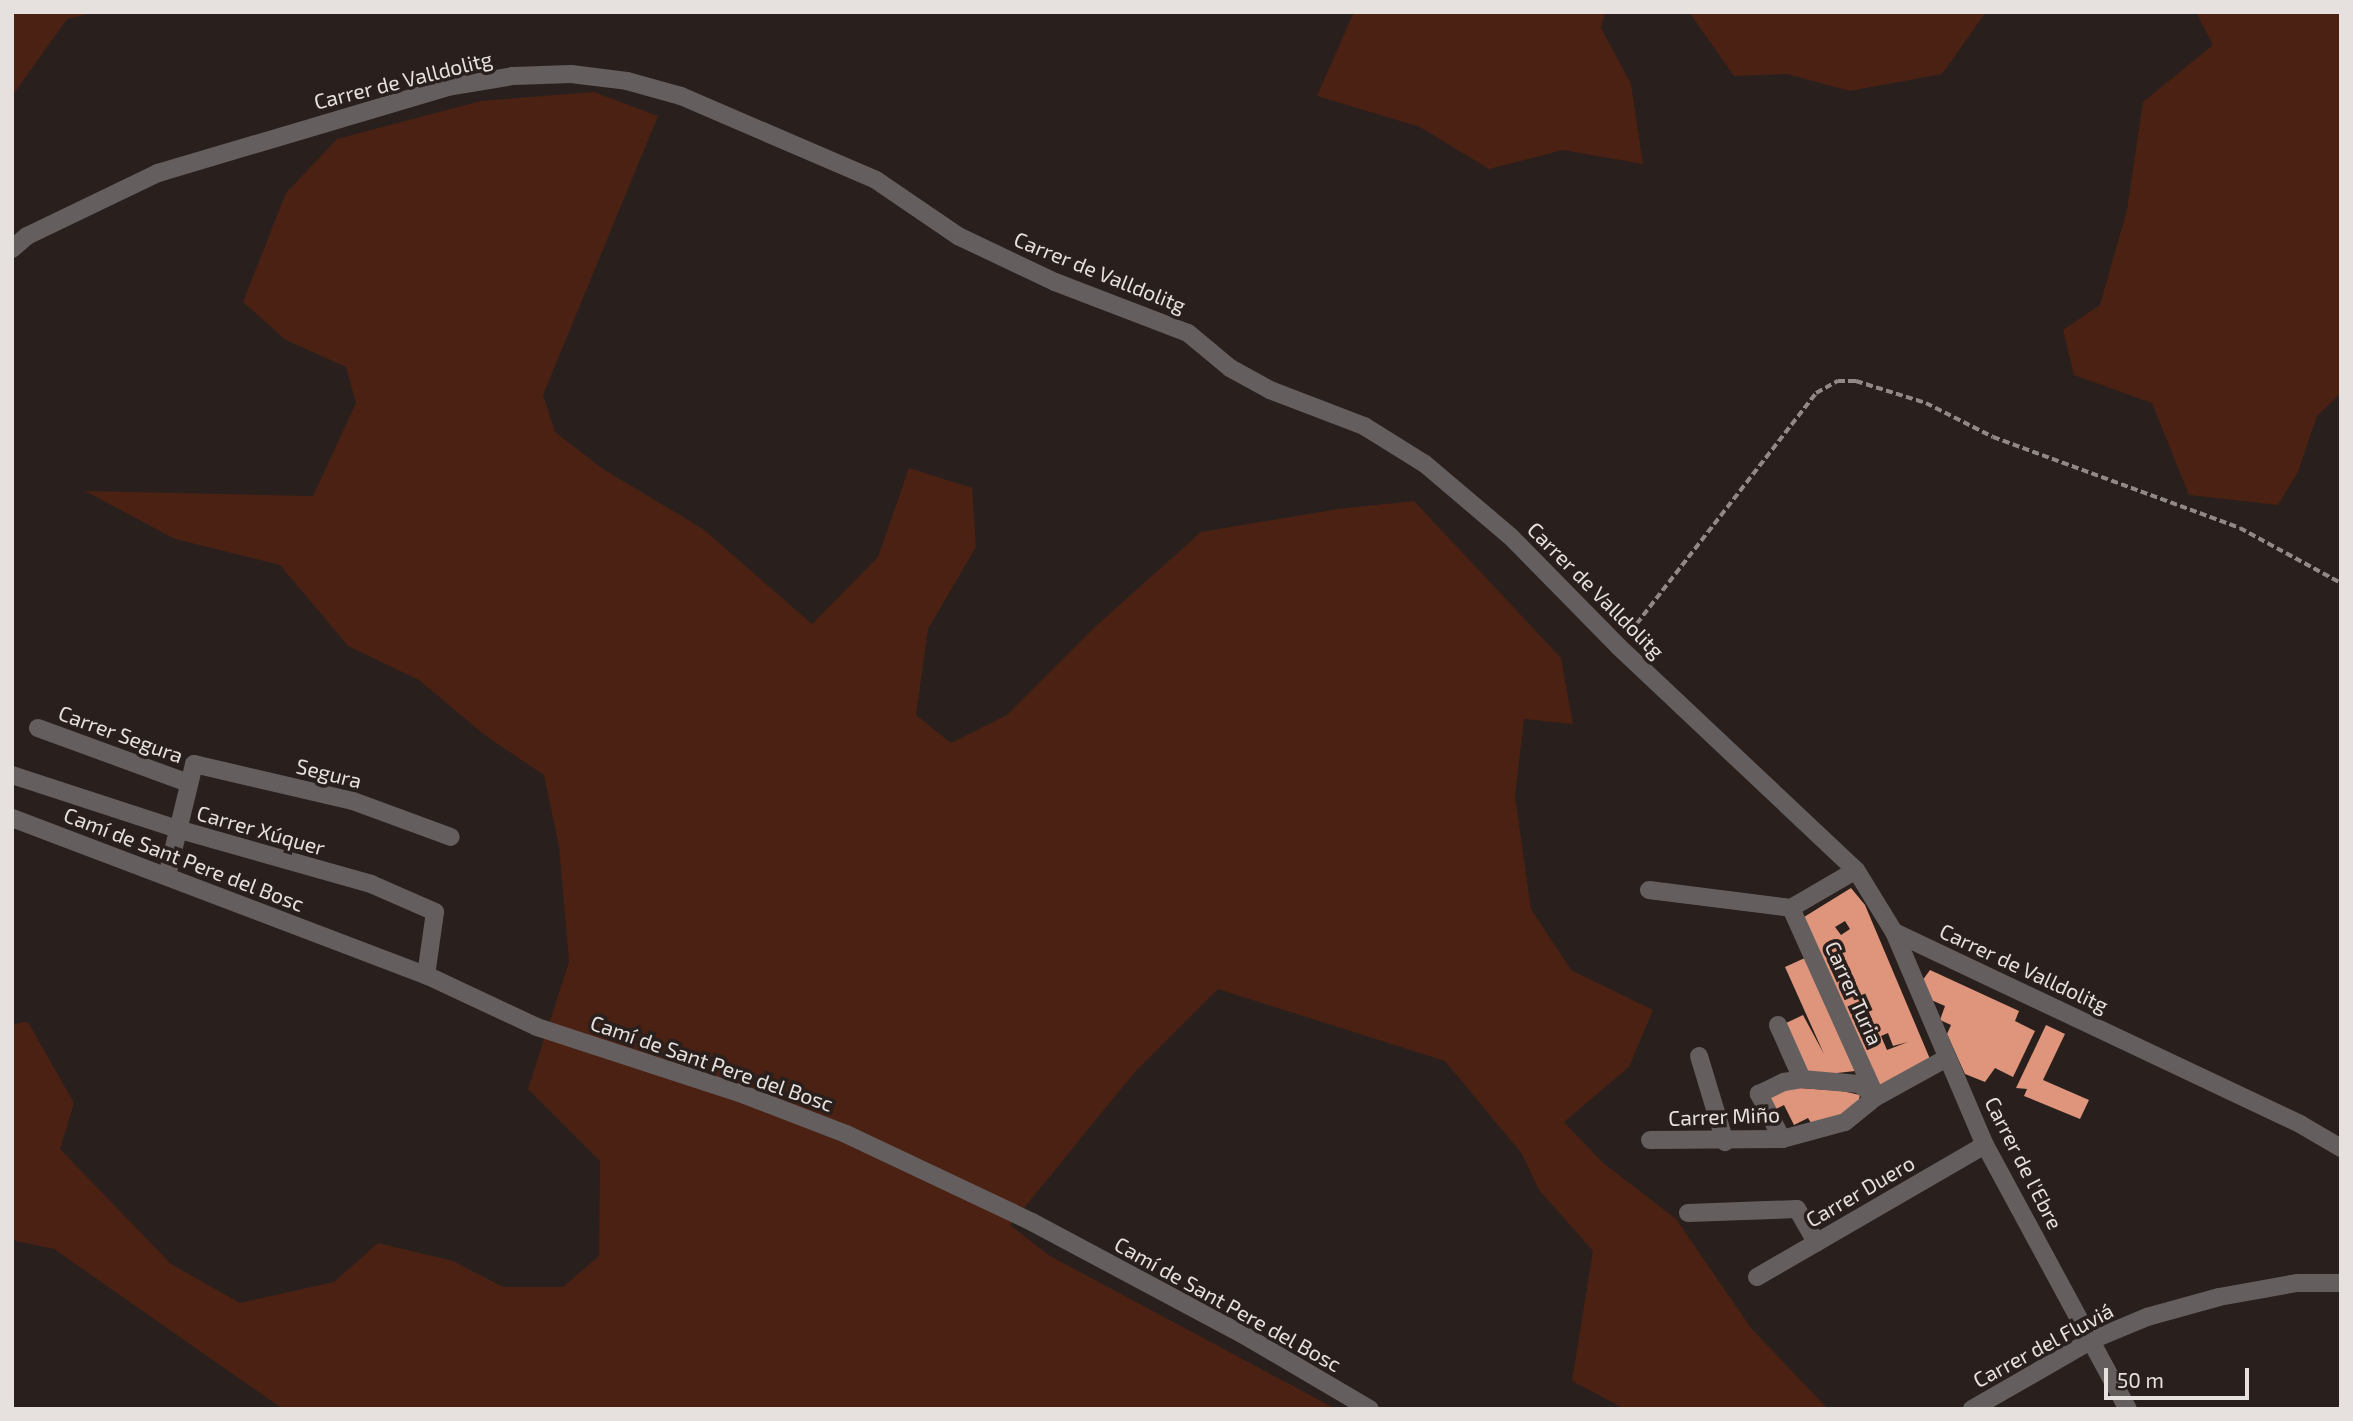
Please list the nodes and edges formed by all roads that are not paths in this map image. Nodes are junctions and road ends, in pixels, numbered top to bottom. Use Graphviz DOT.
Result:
graph roads {
  1 [pos="12,249"];
  2 [pos="38,728"];
  3 [pos="12,775"];
  4 [pos="188,783"];
  5 [pos="12,818"];
  6 [pos="177,830"];
  7 [pos="451,837"];
  8 [pos="1856,870"];
  9 [pos="167,876"];
  10 [pos="1649,890"];
  11 [pos="1791,908"];
  12 [pos="1894,932"];
  13 [pos="426,975"];
  14 [pos="1778,1024"];
  15 [pos="1699,1056"];
  16 [pos="1947,1058"];
  17 [pos="1802,1079"];
  18 [pos="1876,1097"];
  19 [pos="1783,1139"];
  20 [pos="1650,1140"];
  21 [pos="1725,1142"];
  22 [pos="1986,1145"];
  23 [pos="2341,1148"];
  24 [pos="1688,1213"];
  25 [pos="1817,1242"];
  26 [pos="1757,1277"];
  27 [pos="2341,1283"];
  28 [pos="2092,1340"];
  29 [pos="1370,1409"];
  30 [pos="1972,1409"];
  31 [pos="2128,1409"];
  1 -- 8 [label="street, Carrer de Valldolitg"];
  2 -- 4 [label="street, Carrer Segura"];
  3 -- 6 [label="street, Carrer Xúquer"];
  4 -- 6 [label="street"];
  4 -- 7 [label="street, Segura"];
  5 -- 9 [label="street, Camí de Sant Pere del Bosc"];
  6 -- 9 [label="street"];
  6 -- 13 [label="street, Carrer Xúquer"];
  8 -- 11 [label="street"];
  8 -- 12 [label="street, Carrer de Valldolitg"];
  9 -- 13 [label="street, Camí de Sant Pere del Bosc"];
  10 -- 11 [label="street"];
  11 -- 18 [label="street, Carrer Turia"];
  12 -- 16 [label="street, Carrer de l'Ebre"];
  12 -- 23 [label="street, Carrer de Valldolitg"];
  13 -- 29 [label="street, Camí de Sant Pere del Bosc"];
  14 -- 17 [label="street"];
  15 -- 21 [label="street"];
  16 -- 18 [label="street, Carrer Miño"];
  16 -- 22 [label="street, Carrer de l'Ebre"];
  17 -- 18 [label="street"];
  17 -- 19 [label="street"];
  18 -- 19 [label="street, Carrer Miño"];
  19 -- 21 [label="street, Carrer Miño"];
  20 -- 21 [label="street, Carrer Miño"];
  22 -- 25 [label="street, Carrer Duero"];
  22 -- 28 [label="street, Carrer de l'Ebre"];
  24 -- 25 [label="street"];
  25 -- 26 [label="street, Carrer Duero"];
  27 -- 28 [label="street, Carrer del Fluviá"];
  28 -- 30 [label="street, Carrer del Fluviá"];
  28 -- 31 [label="street, Carrer de l'Ebre"];
}
